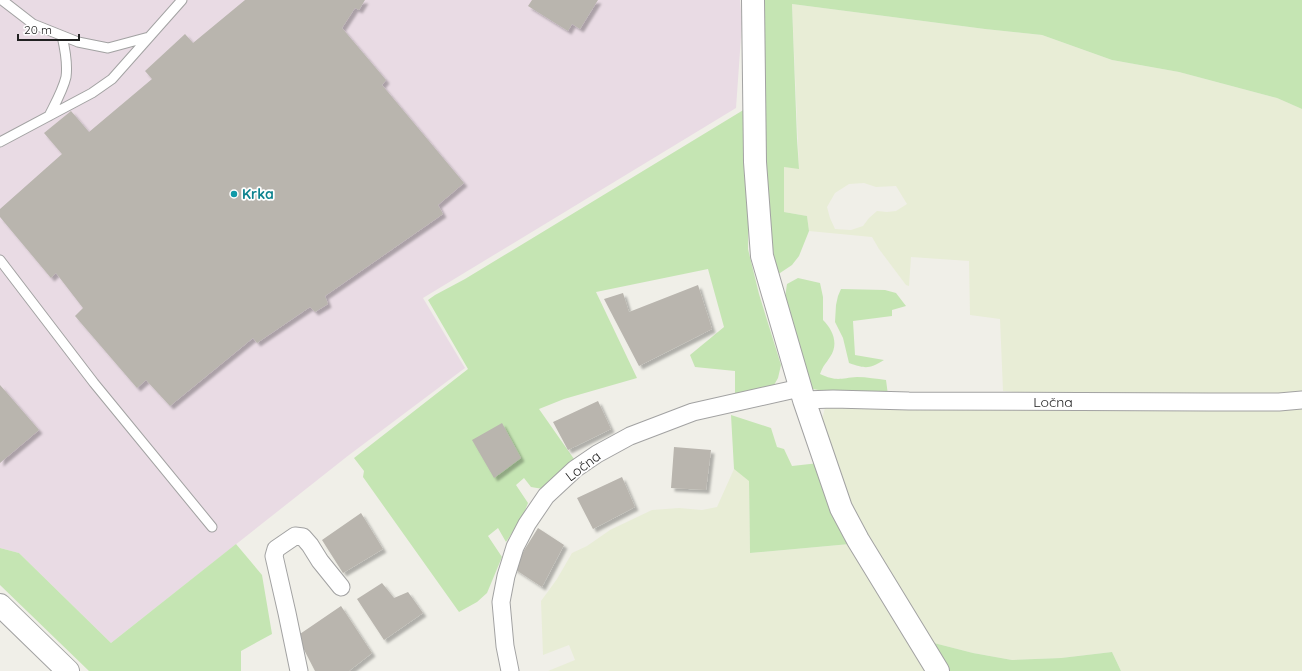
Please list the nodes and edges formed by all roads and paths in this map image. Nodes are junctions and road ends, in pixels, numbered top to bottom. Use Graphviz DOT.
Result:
graph roads {
  1 [pos="2,0"];
  2 [pos="182,0"];
  3 [pos="752,0"];
  4 [pos="62,36"];
  5 [pos="150,37"];
  6 [pos="49,116"];
  7 [pos="0,142"];
  8 [pos="0,260"];
  9 [pos="802,394"];
  10 [pos="1302,400"];
  11 [pos="212,526"];
  12 [pos="341,587"];
  13 [pos="0,605"];
  14 [pos="68,671"];
  15 [pos="299,671"];
  16 [pos="510,671"];
  17 [pos="938,671"];
  1 -- 4 [label="lane"];
  2 -- 5 [label="lane"];
  3 -- 9 [label="street"];
  4 -- 5 [label="lane"];
  4 -- 6 [label="lane"];
  5 -- 6 [label="lane"];
  6 -- 7 [label="lane"];
  8 -- 11 [label="lane"];
  9 -- 10 [label="street, Ločna"];
  9 -- 16 [label="street, Ločna"];
  9 -- 17 [label="street"];
  12 -- 15 [label="street"];
  13 -- 14 [label="street"];
}
